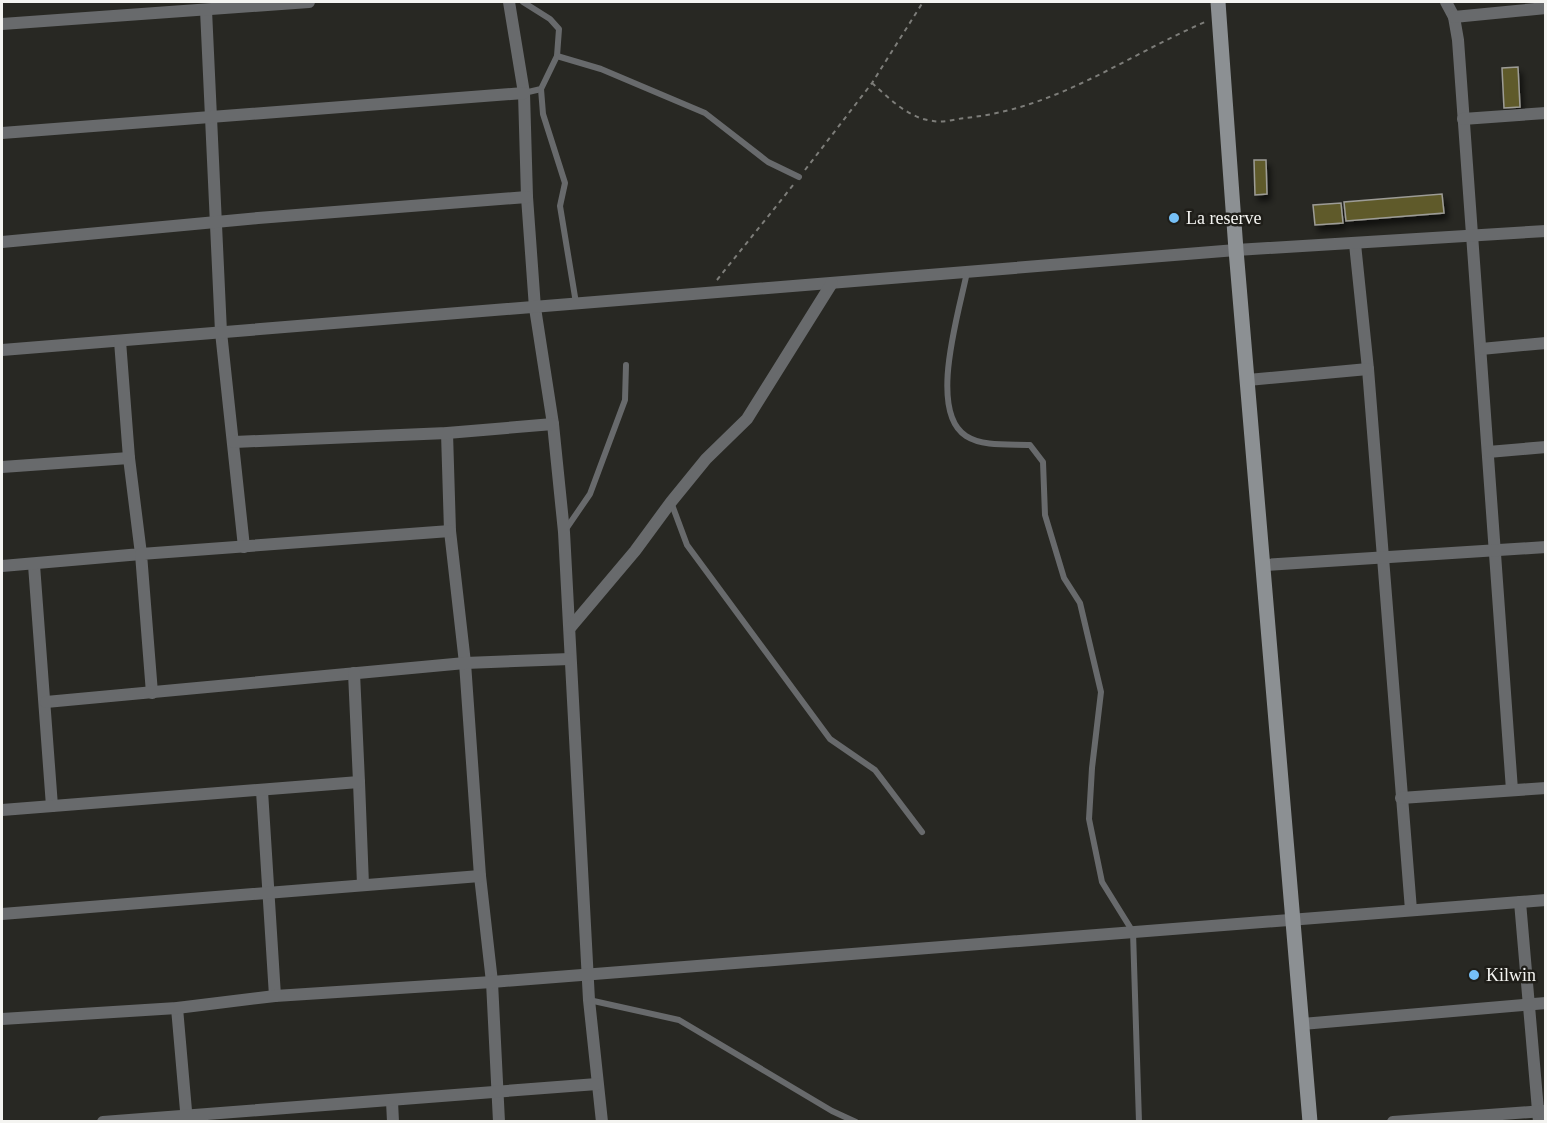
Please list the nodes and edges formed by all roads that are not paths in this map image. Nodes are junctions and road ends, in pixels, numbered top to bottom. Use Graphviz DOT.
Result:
graph roads {
  1 [pos="309,2"];
  2 [pos="509,2"];
  3 [pos="523,2"];
  4 [pos="1446,2"];
  5 [pos="1545,8"];
  6 [pos="1219,9"];
  7 [pos="206,10"];
  8 [pos="1454,17"];
  9 [pos="2,24"];
  10 [pos="557,56"];
  11 [pos="541,89"];
  12 [pos="524,93"];
  13 [pos="1545,113"];
  14 [pos="211,117"];
  15 [pos="1463,119"];
  16 [pos="2,133"];
  17 [pos="800,177"];
  18 [pos="527,197"];
  19 [pos="216,221"];
  20 [pos="1545,231"];
  21 [pos="1473,237"];
  22 [pos="2,242"];
  23 [pos="1355,244"];
  24 [pos="1236,250"];
  25 [pos="967,272"];
  26 [pos="832,283"];
  27 [pos="576,304"];
  28 [pos="535,308"];
  29 [pos="221,332"];
  30 [pos="120,341"];
  31 [pos="1545,343"];
  32 [pos="1481,349"];
  33 [pos="2,350"];
  34 [pos="626,365"];
  35 [pos="1368,369"];
  36 [pos="1248,380"];
  37 [pos="553,424"];
  38 [pos="447,433"];
  39 [pos="234,442"];
  40 [pos="1545,447"];
  41 [pos="1488,452"];
  42 [pos="129,458"];
  43 [pos="2,467"];
  44 [pos="671,502"];
  45 [pos="450,531"];
  46 [pos="564,532"];
  47 [pos="244,547"];
  48 [pos="1545,547"];
  49 [pos="1495,550"];
  50 [pos="141,554"];
  51 [pos="1383,558"];
  52 [pos="34,565"];
  53 [pos="2,566"];
  54 [pos="1264,566"];
  55 [pos="570,628"];
  56 [pos="570,659"];
  57 [pos="465,663"];
  58 [pos="354,673"];
  59 [pos="152,693"];
  60 [pos="46,702"];
  61 [pos="359,782"];
  62 [pos="1545,788"];
  63 [pos="1512,790"];
  64 [pos="262,791"];
  65 [pos="1401,798"];
  66 [pos="52,806"];
  67 [pos="2,810"];
  68 [pos="922,832"];
  69 [pos="480,876"];
  70 [pos="363,885"];
  71 [pos="268,893"];
  72 [pos="1545,900"];
  73 [pos="1520,902"];
  74 [pos="1411,910"];
  75 [pos="2,914"];
  76 [pos="1293,920"];
  77 [pos="1133,932"];
  78 [pos="589,973"];
  79 [pos="492,982"];
  80 [pos="275,996"];
  81 [pos="589,1000"];
  82 [pos="1545,1003"];
  83 [pos="1529,1005"];
  84 [pos="177,1008"];
  85 [pos="2,1019"];
  86 [pos="1302,1024"];
  87 [pos="597,1084"];
  88 [pos="496,1094"];
  89 [pos="392,1101"];
  90 [pos="1541,1114"];
  91 [pos="187,1118"];
  92 [pos="1434,1120"];
  93 [pos="104,1122"];
  94 [pos="393,1122"];
  95 [pos="499,1122"];
  96 [pos="602,1122"];
  97 [pos="856,1122"];
  98 [pos="1139,1122"];
  99 [pos="1310,1122"];
  100 [pos="1393,1122"];
  1 -- 7 [label="street"];
  2 -- 12 [label="street"];
  3 -- 10 [label="lane"];
  4 -- 8 [label="street"];
  5 -- 8 [label="street"];
  6 -- 24 [label="street"];
  7 -- 9 [label="street"];
  7 -- 14 [label="street"];
  8 -- 15 [label="street"];
  10 -- 11 [label="lane"];
  10 -- 17 [label="lane"];
  11 -- 12 [label="lane"];
  11 -- 27 [label="lane"];
  12 -- 14 [label="street"];
  12 -- 18 [label="street"];
  13 -- 15 [label="street"];
  14 -- 16 [label="street"];
  14 -- 19 [label="street"];
  15 -- 21 [label="street"];
  18 -- 19 [label="street"];
  18 -- 28 [label="street"];
  19 -- 22 [label="street"];
  19 -- 29 [label="street"];
  20 -- 21 [label="street"];
  21 -- 23 [label="street"];
  21 -- 32 [label="street"];
  23 -- 24 [label="street"];
  23 -- 35 [label="street"];
  24 -- 25 [label="street"];
  24 -- 36 [label="street"];
  25 -- 26 [label="street"];
  25 -- 77 [label="lane"];
  26 -- 27 [label="street"];
  26 -- 44 [label="street"];
  27 -- 28 [label="street"];
  28 -- 29 [label="street"];
  28 -- 37 [label="street"];
  29 -- 30 [label="street"];
  29 -- 39 [label="street"];
  30 -- 33 [label="street"];
  30 -- 42 [label="street"];
  31 -- 32 [label="street"];
  32 -- 41 [label="street"];
  34 -- 46 [label="lane"];
  35 -- 36 [label="street"];
  35 -- 51 [label="street"];
  36 -- 54 [label="street"];
  37 -- 38 [label="street"];
  37 -- 46 [label="street"];
  38 -- 39 [label="street"];
  38 -- 45 [label="street"];
  39 -- 47 [label="street"];
  40 -- 41 [label="street"];
  41 -- 49 [label="street"];
  42 -- 43 [label="street"];
  42 -- 50 [label="street"];
  44 -- 55 [label="street"];
  44 -- 68 [label="lane"];
  45 -- 47 [label="street"];
  45 -- 57 [label="street"];
  46 -- 55 [label="street"];
  47 -- 50 [label="street"];
  48 -- 49 [label="street"];
  49 -- 51 [label="street"];
  49 -- 63 [label="street"];
  50 -- 52 [label="street"];
  50 -- 59 [label="street"];
  51 -- 54 [label="street"];
  51 -- 65 [label="street"];
  52 -- 53 [label="street"];
  52 -- 60 [label="street"];
  54 -- 76 [label="street"];
  55 -- 56 [label="street"];
  56 -- 57 [label="street"];
  56 -- 78 [label="street"];
  57 -- 58 [label="street"];
  57 -- 69 [label="street"];
  58 -- 59 [label="street"];
  58 -- 61 [label="street"];
  59 -- 60 [label="street"];
  60 -- 66 [label="street"];
  61 -- 64 [label="street"];
  61 -- 70 [label="street"];
  62 -- 63 [label="street"];
  63 -- 65 [label="street"];
  64 -- 66 [label="street"];
  64 -- 71 [label="street"];
  65 -- 74 [label="street"];
  66 -- 67 [label="street"];
  69 -- 70 [label="street"];
  69 -- 79 [label="street"];
  70 -- 71 [label="street"];
  71 -- 75 [label="street"];
  71 -- 80 [label="street"];
  72 -- 73 [label="street"];
  73 -- 74 [label="street"];
  73 -- 83 [label="street"];
  74 -- 76 [label="street"];
  76 -- 77 [label="street"];
  76 -- 86 [label="street"];
  77 -- 78 [label="street"];
  77 -- 98 [label="lane"];
  78 -- 79 [label="street"];
  78 -- 81 [label="street"];
  79 -- 80 [label="street"];
  79 -- 88 [label="street"];
  80 -- 84 [label="street"];
  81 -- 87 [label="street"];
  81 -- 97 [label="lane"];
  82 -- 83 [label="street"];
  83 -- 86 [label="street"];
  83 -- 90 [label="street"];
  84 -- 85 [label="street"];
  84 -- 91 [label="street"];
  86 -- 99 [label="street"];
  87 -- 88 [label="street"];
  87 -- 96 [label="street"];
  88 -- 89 [label="street"];
  88 -- 95 [label="street"];
  89 -- 91 [label="street"];
  89 -- 94 [label="street"];
  90 -- 92 [label="street"];
  91 -- 93 [label="street"];
  92 -- 100 [label="street"];
}
